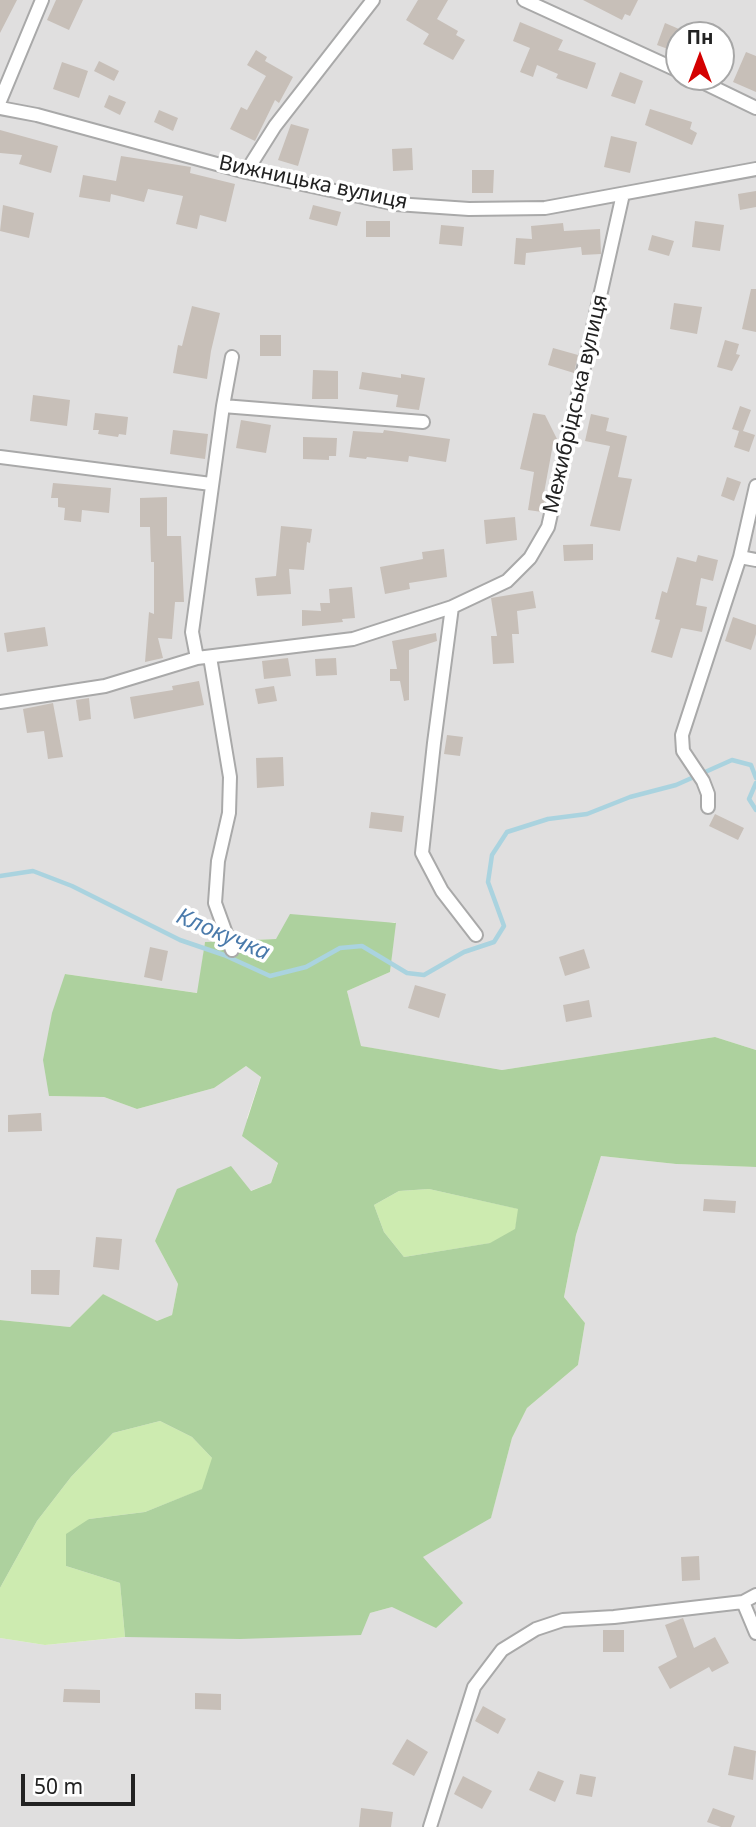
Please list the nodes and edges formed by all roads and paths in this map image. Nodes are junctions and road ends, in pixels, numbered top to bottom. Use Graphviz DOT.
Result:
graph roads {
  1 [pos="42,0"];
  2 [pos="373,0"];
  3 [pos="524,0"];
  4 [pos="665,65"];
  5 [pos="721,91"];
  6 [pos="0,102"];
  7 [pos="0,108"];
  8 [pos="756,108"];
  9 [pos="756,169"];
  10 [pos="246,172"];
  11 [pos="623,194"];
  12 [pos="232,357"];
  13 [pos="223,406"];
  14 [pos="423,422"];
  15 [pos="0,457"];
  16 [pos="211,484"];
  17 [pos="756,486"];
  18 [pos="740,557"];
  19 [pos="756,560"];
  20 [pos="452,607"];
  21 [pos="204,658"];
  22 [pos="0,702"];
  23 [pos="708,807"];
  24 [pos="476,935"];
  25 [pos="232,950"];
  26 [pos="756,1595"];
  27 [pos="743,1602"];
  28 [pos="756,1633"];
  29 [pos="430,1827"];
  1 -- 6 [label="street"];
  2 -- 10 [label="street"];
  3 -- 4 [label="street"];
  5 -- 8 [label="street"];
  7 -- 10 [label="street, Вижницька вулиця"];
  9 -- 11 [label="street, Вижницька вулиця"];
  10 -- 11 [label="street, Вижницька вулиця"];
  11 -- 20 [label="street, Межибрідська вулиця"];
  12 -- 13 [label="street"];
  13 -- 14 [label="street"];
  13 -- 16 [label="street"];
  15 -- 16 [label="street"];
  16 -- 21 [label="street"];
  17 -- 18 [label="street"];
  18 -- 19 [label="street"];
  18 -- 23 [label="street"];
  20 -- 21 [label="street, Межибрідська вулиця"];
  20 -- 24 [label="street"];
  21 -- 22 [label="street, Межибрідська вулиця"];
  21 -- 25 [label="street"];
  26 -- 27 [label="street"];
  27 -- 28 [label="street"];
  27 -- 29 [label="street"];
}
